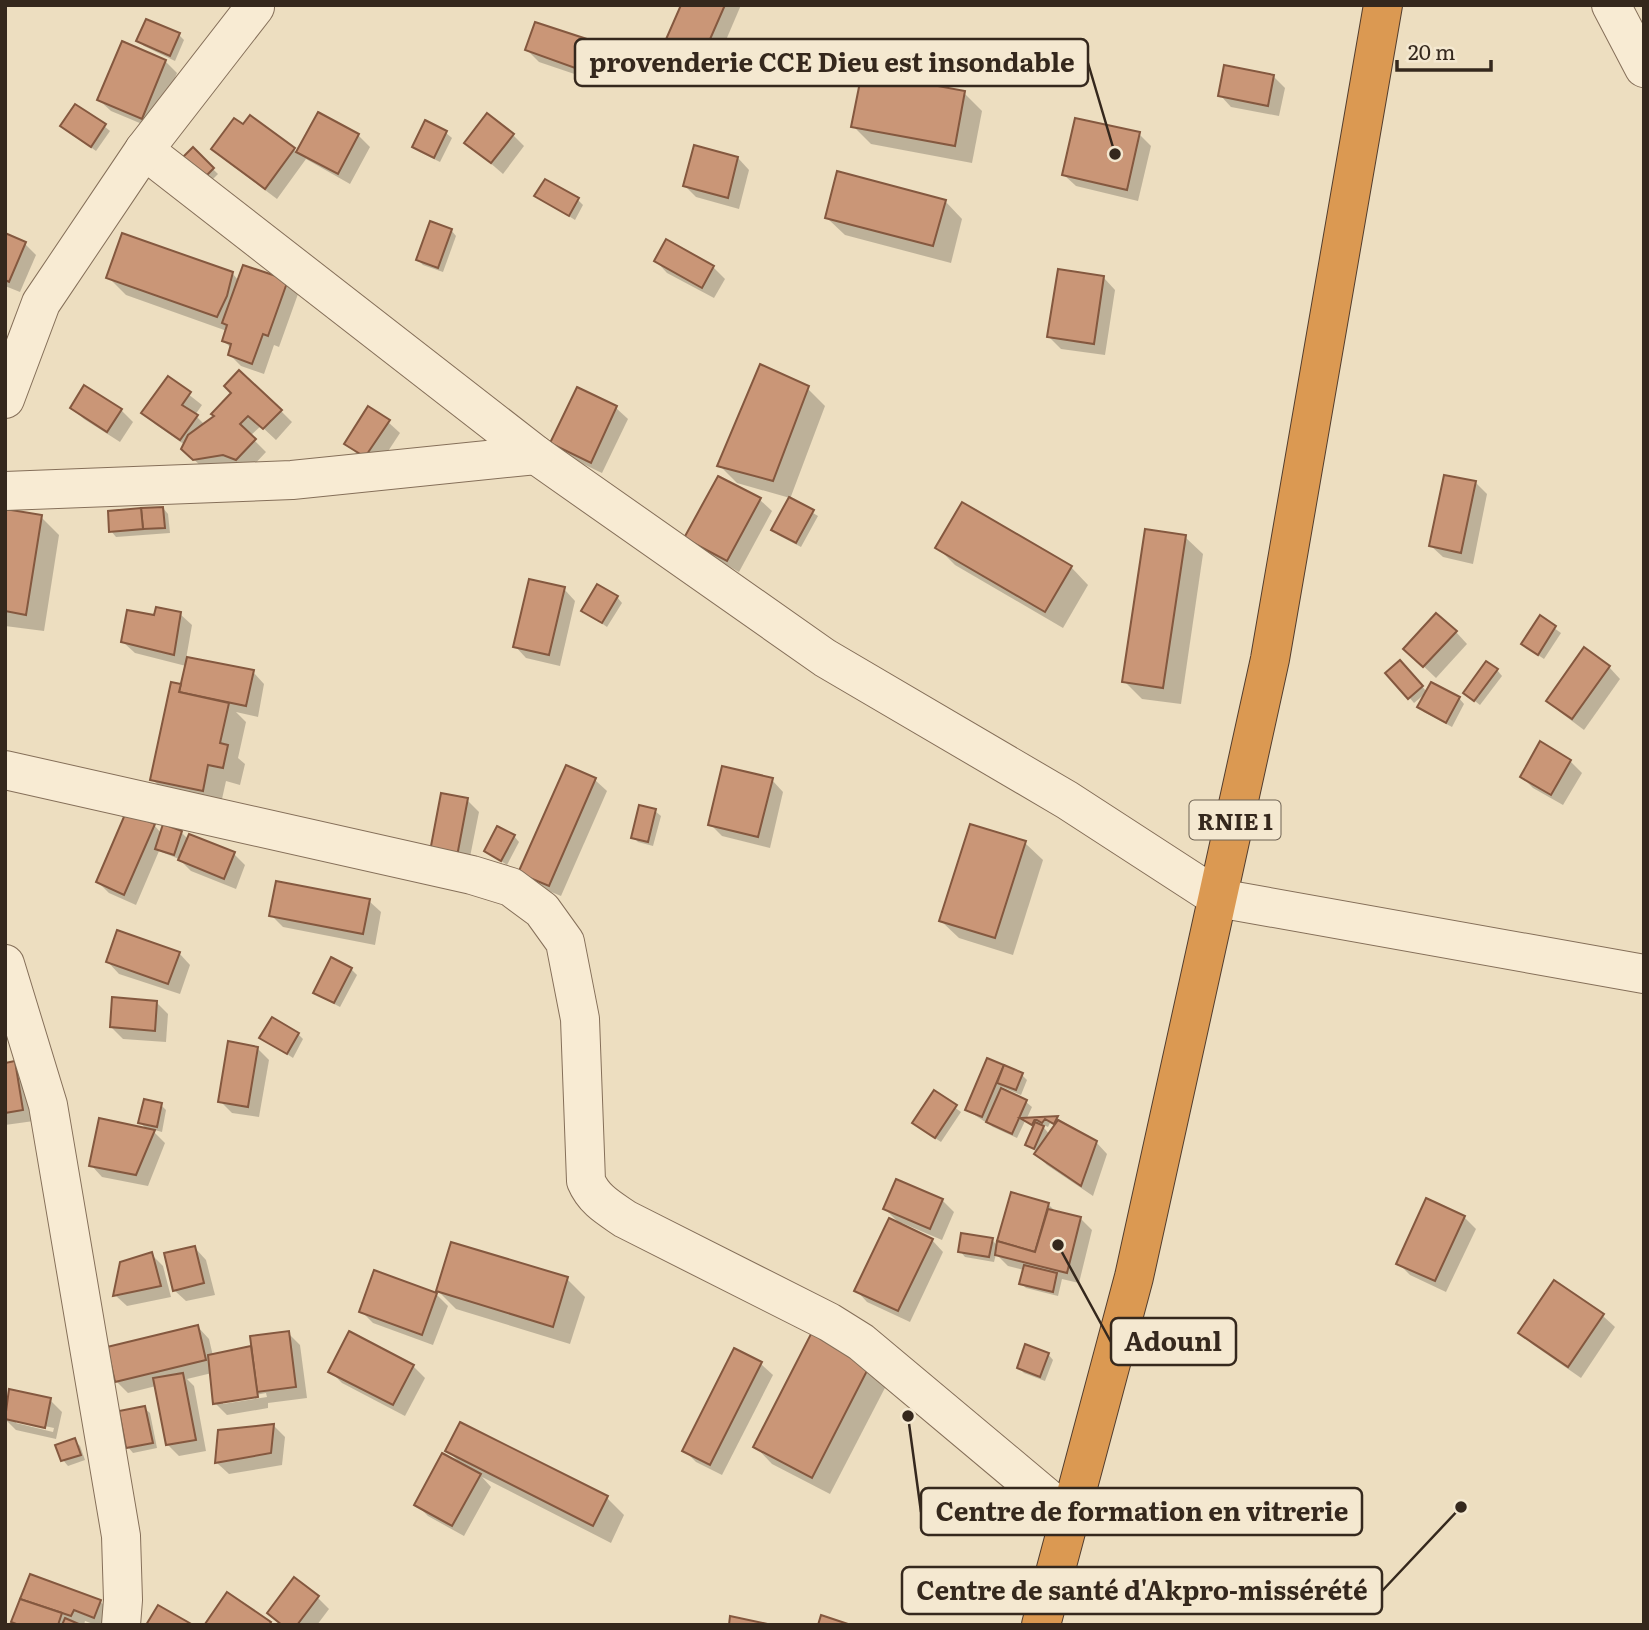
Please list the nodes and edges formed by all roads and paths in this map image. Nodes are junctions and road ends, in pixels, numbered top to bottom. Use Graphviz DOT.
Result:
graph roads {
  1 [pos="1383,5"];
  2 [pos="1611,5"];
  3 [pos="255,6"];
  4 [pos="1644,68"];
  5 [pos="144,150"];
  6 [pos="5,399"];
  7 [pos="536,455"];
  8 [pos="5,491"];
  9 [pos="5,769"];
  10 [pos="1219,898"];
  11 [pos="5,964"];
  12 [pos="1644,974"];
  13 [pos="1071,1518"];
  14 [pos="121,1625"];
  15 [pos="1041,1625"];
  1 -- 10 [label="highway, RNIE 1"];
  2 -- 4 [label="street"];
  3 -- 5 [label="street"];
  5 -- 6 [label="street"];
  5 -- 7 [label="street"];
  7 -- 8 [label="street"];
  7 -- 10 [label="street"];
  9 -- 13 [label="street"];
  10 -- 12 [label="street"];
  10 -- 13 [label="highway, RNIE 1"];
  11 -- 14 [label="street"];
  13 -- 15 [label="highway, RNIE 1"];
}
